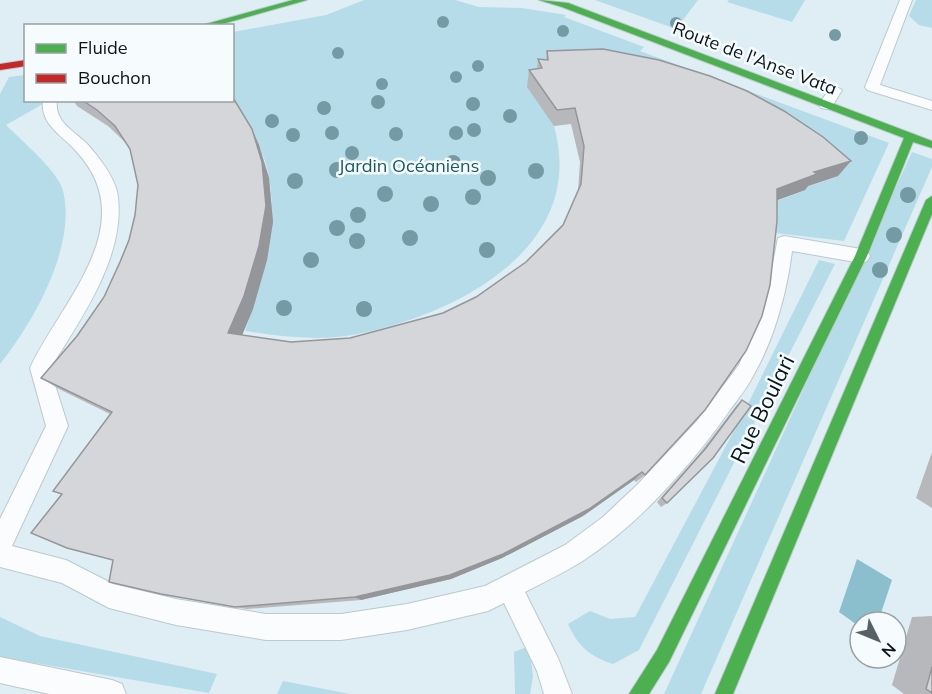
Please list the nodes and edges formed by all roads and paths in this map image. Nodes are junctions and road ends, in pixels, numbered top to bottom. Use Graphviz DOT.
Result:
graph roads {
  1 [pos="303,0"];
  2 [pos="543,0"];
  3 [pos="906,0"];
  4 [pos="562,2"];
  5 [pos="212,24"];
  6 [pos="24,63"];
  7 [pos="0,67"];
  8 [pos="835,90"];
  9 [pos="50,102"];
  10 [pos="826,105"];
  11 [pos="932,106"];
  12 [pos="909,136"];
  13 [pos="932,145"];
  14 [pos="932,200"];
  15 [pos="861,256"];
  16 [pos="0,545"];
  17 [pos="0,555"];
  18 [pos="509,586"];
  19 [pos="0,670"];
  20 [pos="112,694"];
  21 [pos="558,694"];
  22 [pos="638,694"];
  23 [pos="724,694"];
  1 -- 5 [label="street"];
  2 -- 4 [label="street, Route de l'Anse Vata"];
  3 -- 11 [label="lane"];
  4 -- 10 [label="street, Route de l'Anse Vata"];
  6 -- 7 [label="street"];
  8 -- 10 [label="lane"];
  9 -- 16 [label="lane"];
  10 -- 12 [label="street, Route de l'Anse Vata"];
  12 -- 13 [label="street, Route de l'Anse Vata"];
  12 -- 15 [label="street, Rue Boulari"];
  14 -- 23 [label="street"];
  15 -- 18 [label="lane"];
  15 -- 22 [label="street, Rue Boulari"];
  17 -- 18 [label="lane"];
  18 -- 21 [label="lane"];
  19 -- 20 [label="lane"];
}
